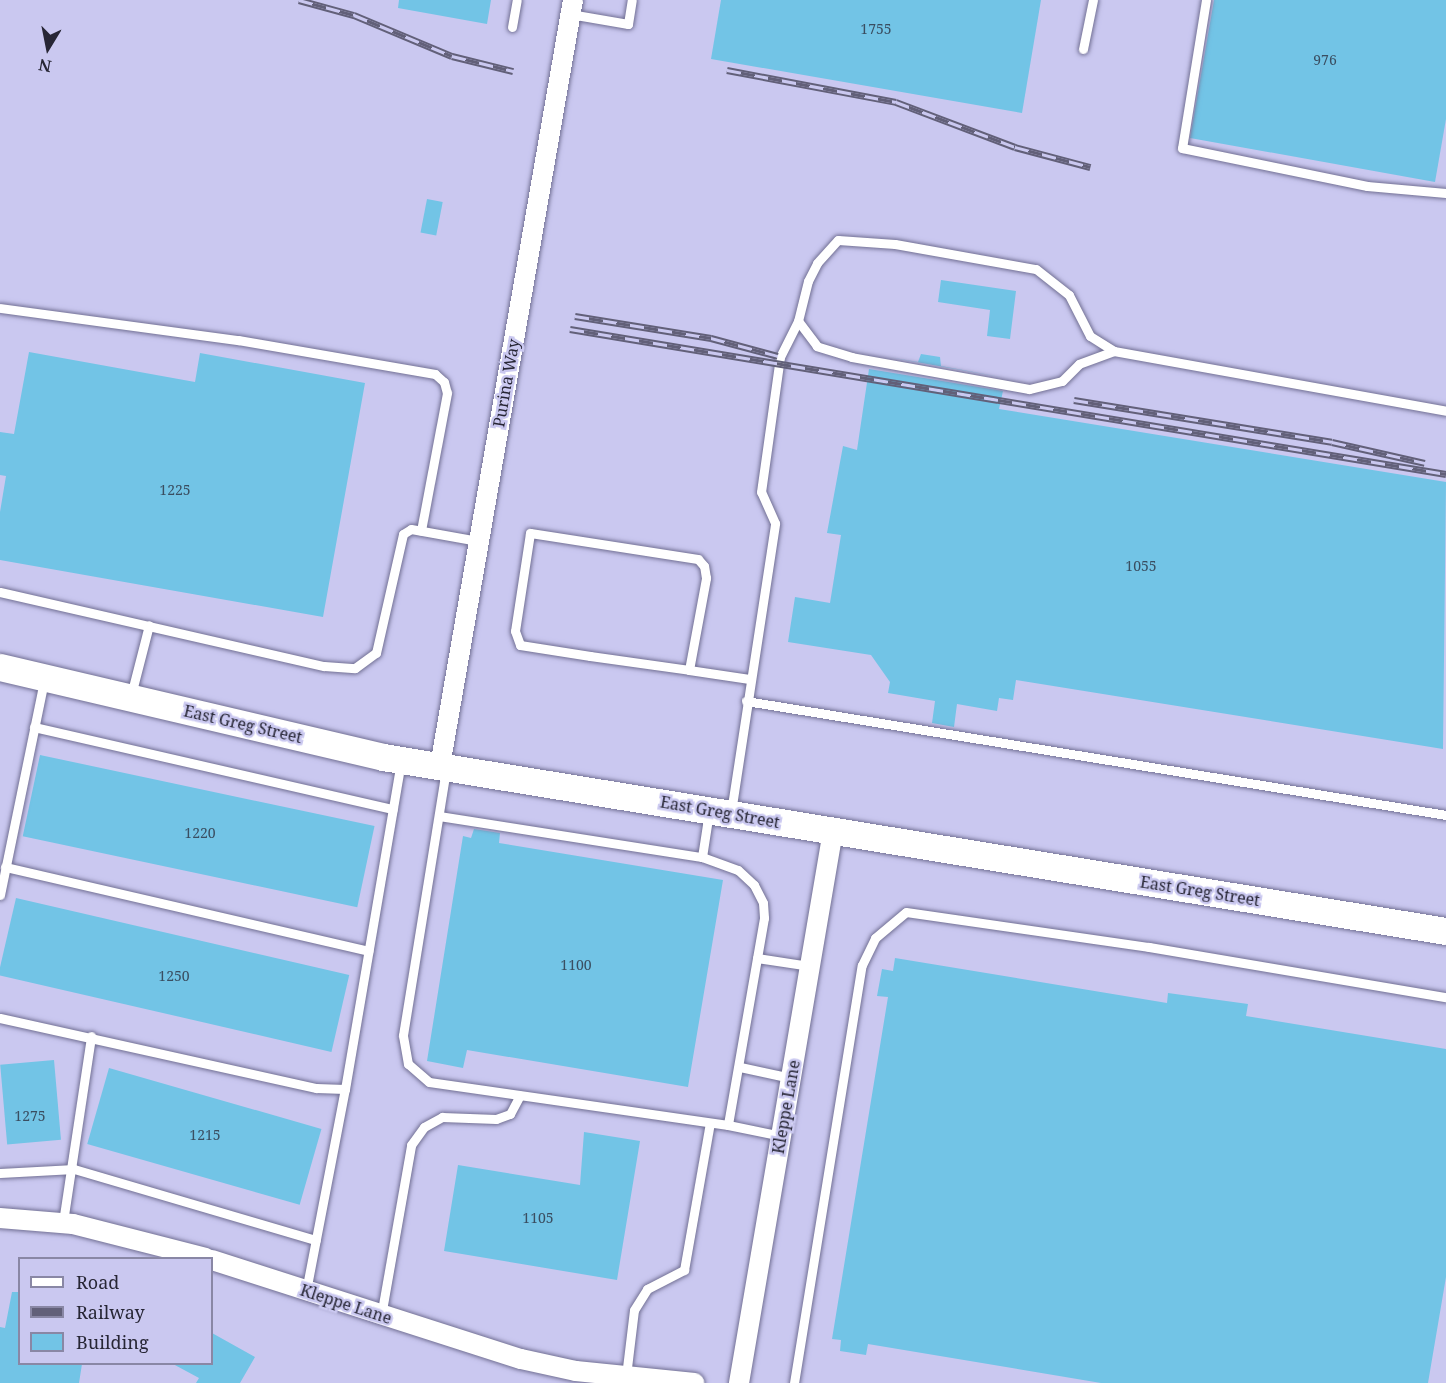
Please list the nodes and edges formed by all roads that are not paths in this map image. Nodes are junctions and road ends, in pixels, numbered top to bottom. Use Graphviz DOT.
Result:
graph roads {
  1 [pos="517,0"];
  2 [pos="632,0"];
  3 [pos="1093,0"];
  4 [pos="1206,0"];
  5 [pos="572,7"];
  6 [pos="512,27"];
  7 [pos="1083,49"];
  8 [pos="1446,193"];
  9 [pos="0,308"];
  10 [pos="798,321"];
  11 [pos="1114,351"];
  12 [pos="1446,411"];
  13 [pos="421,531"];
  14 [pos="478,541"];
  15 [pos="0,592"];
  16 [pos="150,625"];
  17 [pos="0,667"];
  18 [pos="688,670"];
  19 [pos="44,677"];
  20 [pos="749,679"];
  21 [pos="130,698"];
  22 [pos="746,701"];
  23 [pos="34,727"];
  24 [pos="402,760"];
  25 [pos="443,766"];
  26 [pos="393,809"];
  27 [pos="720,812"];
  28 [pos="1446,815"];
  29 [pos="439,816"];
  30 [pos="833,831"];
  31 [pos="702,858"];
  32 [pos="5,867"];
  33 [pos="0,895"];
  34 [pos="1446,931"];
  35 [pos="368,951"];
  36 [pos="757,958"];
  37 [pos="810,966"];
  38 [pos="1446,997"];
  39 [pos="0,1018"];
  40 [pos="91,1036"];
  41 [pos="740,1067"];
  42 [pos="791,1078"];
  43 [pos="345,1089"];
  44 [pos="520,1095"];
  45 [pos="710,1123"];
  46 [pos="728,1125"];
  47 [pos="781,1136"];
  48 [pos="74,1169"];
  49 [pos="0,1173"];
  50 [pos="0,1218"];
  51 [pos="63,1222"];
  52 [pos="316,1239"];
  53 [pos="202,1257"];
  54 [pos="213,1260"];
  55 [pos="306,1291"];
  56 [pos="381,1316"];
  57 [pos="625,1377"];
  58 [pos="694,1383"];
  59 [pos="739,1383"];
  60 [pos="794,1383"];
  1 -- 6 [label="lane"];
  2 -- 5 [label="lane"];
  3 -- 7 [label="lane"];
  4 -- 8 [label="lane"];
  5 -- 14 [label="street, Purina Way"];
  9 -- 13 [label="lane"];
  10 -- 11 [label="lane"];
  10 -- 11 [label="lane"];
  10 -- 20 [label="lane"];
  11 -- 12 [label="lane"];
  13 -- 14 [label="lane"];
  13 -- 16 [label="lane"];
  14 -- 25 [label="street, Purina Way"];
  15 -- 16 [label="lane"];
  16 -- 21 [label="lane"];
  17 -- 19 [label="main road, East Greg Street"];
  18 -- 18 [label="lane"];
  18 -- 20 [label="lane"];
  19 -- 21 [label="main road, East Greg Street"];
  19 -- 23 [label="lane"];
  20 -- 22 [label="lane"];
  21 -- 24 [label="main road, East Greg Street"];
  22 -- 27 [label="lane"];
  22 -- 28 [label="lane"];
  23 -- 26 [label="lane"];
  23 -- 32 [label="lane"];
  24 -- 25 [label="main road, East Greg Street"];
  24 -- 26 [label="lane"];
  25 -- 27 [label="main road, East Greg Street"];
  25 -- 29 [label="lane"];
  26 -- 35 [label="lane"];
  27 -- 30 [label="main road, East Greg Street"];
  27 -- 31 [label="lane"];
  29 -- 31 [label="lane"];
  29 -- 44 [label="lane"];
  30 -- 34 [label="main road, East Greg Street"];
  30 -- 37 [label="street, Kleppe Lane"];
  31 -- 36 [label="lane"];
  32 -- 33 [label="lane"];
  32 -- 35 [label="lane"];
  35 -- 43 [label="lane"];
  36 -- 37 [label="lane"];
  36 -- 41 [label="lane"];
  37 -- 42 [label="street, Kleppe Lane"];
  38 -- 60 [label="lane"];
  39 -- 40 [label="lane"];
  40 -- 43 [label="lane"];
  40 -- 48 [label="lane"];
  41 -- 42 [label="lane"];
  41 -- 46 [label="lane"];
  42 -- 47 [label="street, Kleppe Lane"];
  43 -- 52 [label="lane"];
  44 -- 45 [label="lane"];
  44 -- 56 [label="lane"];
  45 -- 46 [label="lane"];
  45 -- 57 [label="lane"];
  46 -- 47 [label="lane"];
  47 -- 59 [label="street, Kleppe Lane"];
  48 -- 49 [label="lane"];
  48 -- 51 [label="lane"];
  48 -- 52 [label="lane"];
  50 -- 51 [label="street"];
  51 -- 53 [label="street"];
  52 -- 55 [label="lane"];
  54 -- 55 [label="street, Kleppe Lane"];
  55 -- 56 [label="street, Kleppe Lane"];
  56 -- 57 [label="street, Kleppe Lane"];
  57 -- 58 [label="street, Kleppe Lane"];
}
